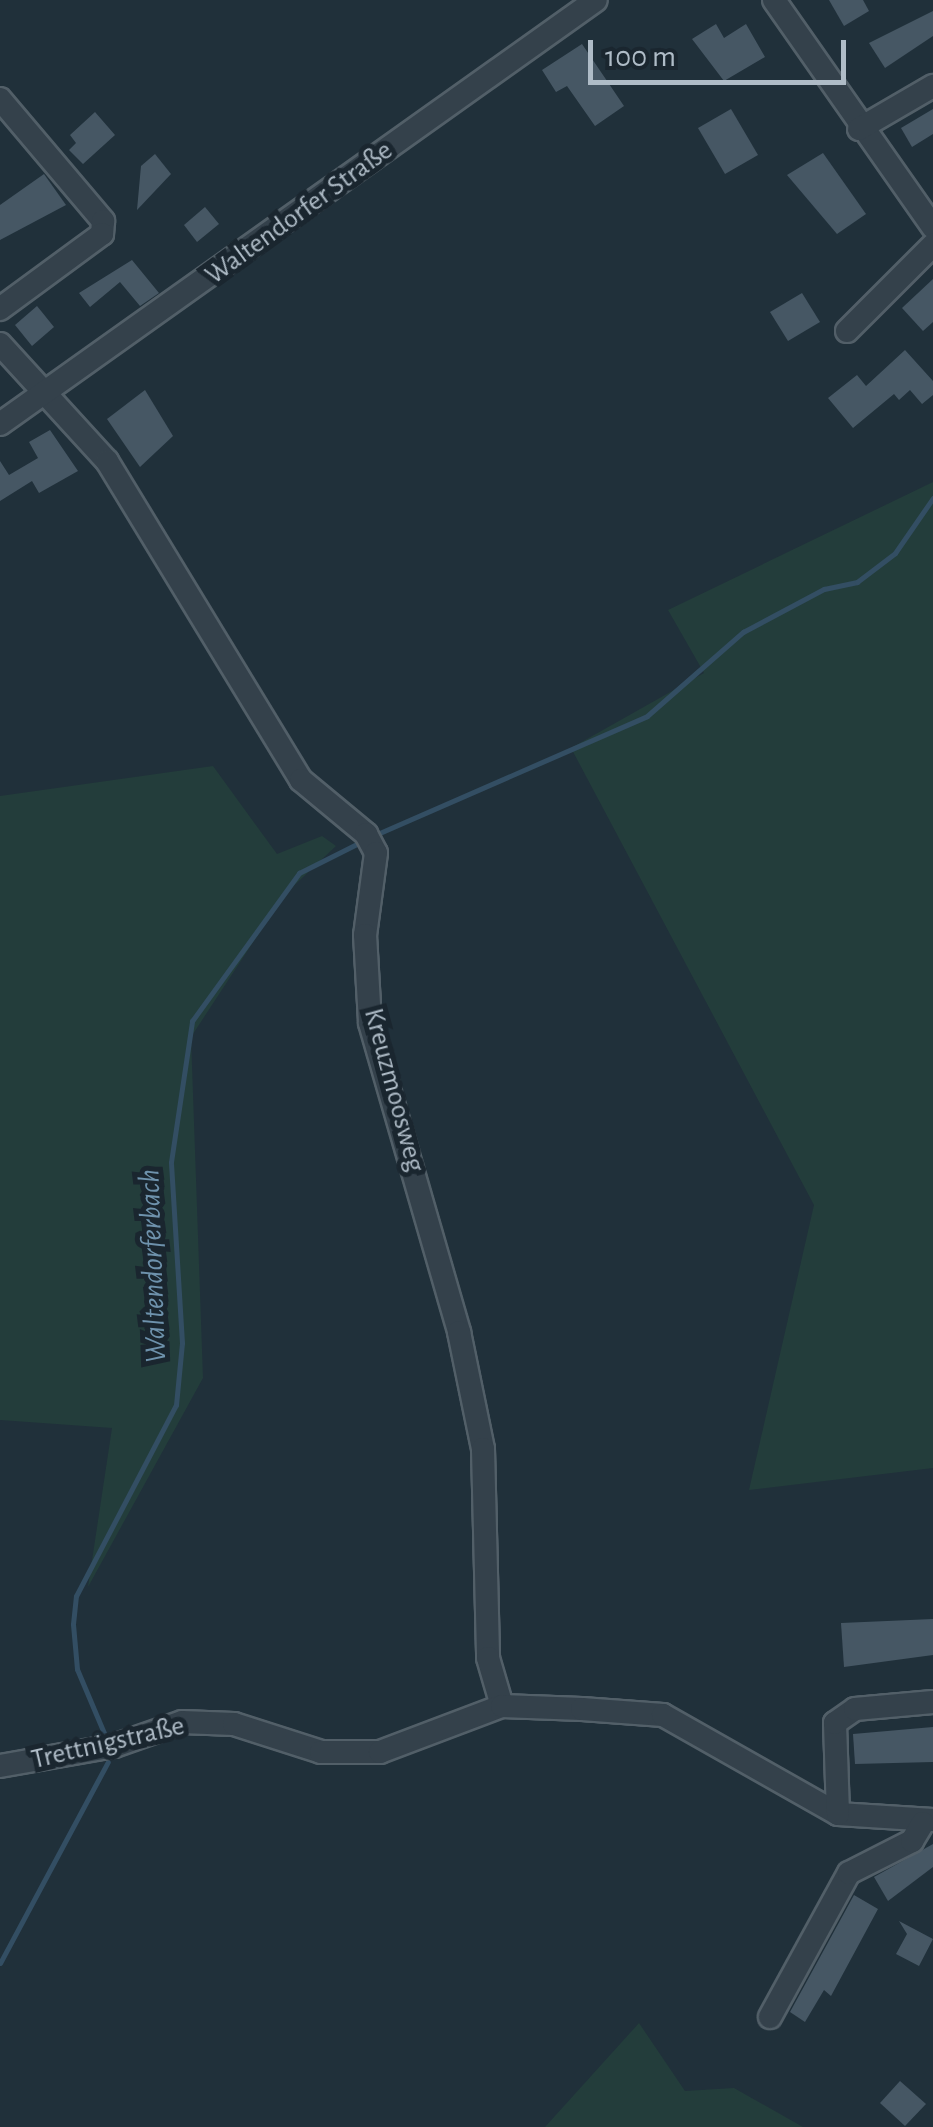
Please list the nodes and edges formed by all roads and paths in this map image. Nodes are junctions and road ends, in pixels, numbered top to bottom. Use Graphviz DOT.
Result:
graph roads {
  1 [pos="596,0"];
  2 [pos="774,0"];
  3 [pos="933,86"];
  4 [pos="0,99"];
  5 [pos="859,128"];
  6 [pos="933,226"];
  7 [pos="933,245"];
  8 [pos="0,310"];
  9 [pos="847,331"];
  10 [pos="0,344"];
  11 [pos="45,398"];
  12 [pos="0,424"];
  13 [pos="933,1702"];
  14 [pos="502,1706"];
  15 [pos="0,1766"];
  16 [pos="838,1814"];
  17 [pos="928,1821"];
  18 [pos="770,2017"];
  1 -- 11 [label="street, Waltendorfer Straße"];
  2 -- 5 [label="street"];
  3 -- 5 [label="street"];
  4 -- 8 [label="street"];
  5 -- 6 [label="street"];
  7 -- 9 [label="street"];
  10 -- 11 [label="street"];
  11 -- 12 [label="street, Waltendorfer Straße"];
  11 -- 14 [label="street, Kreuzmoosweg"];
  13 -- 16 [label="street"];
  14 -- 15 [label="street, Trettnigstraße"];
  14 -- 16 [label="street, Trettnigstraße"];
  16 -- 17 [label="street, Trettnigstraße"];
  17 -- 18 [label="street, Trettnigstraße"];
}
